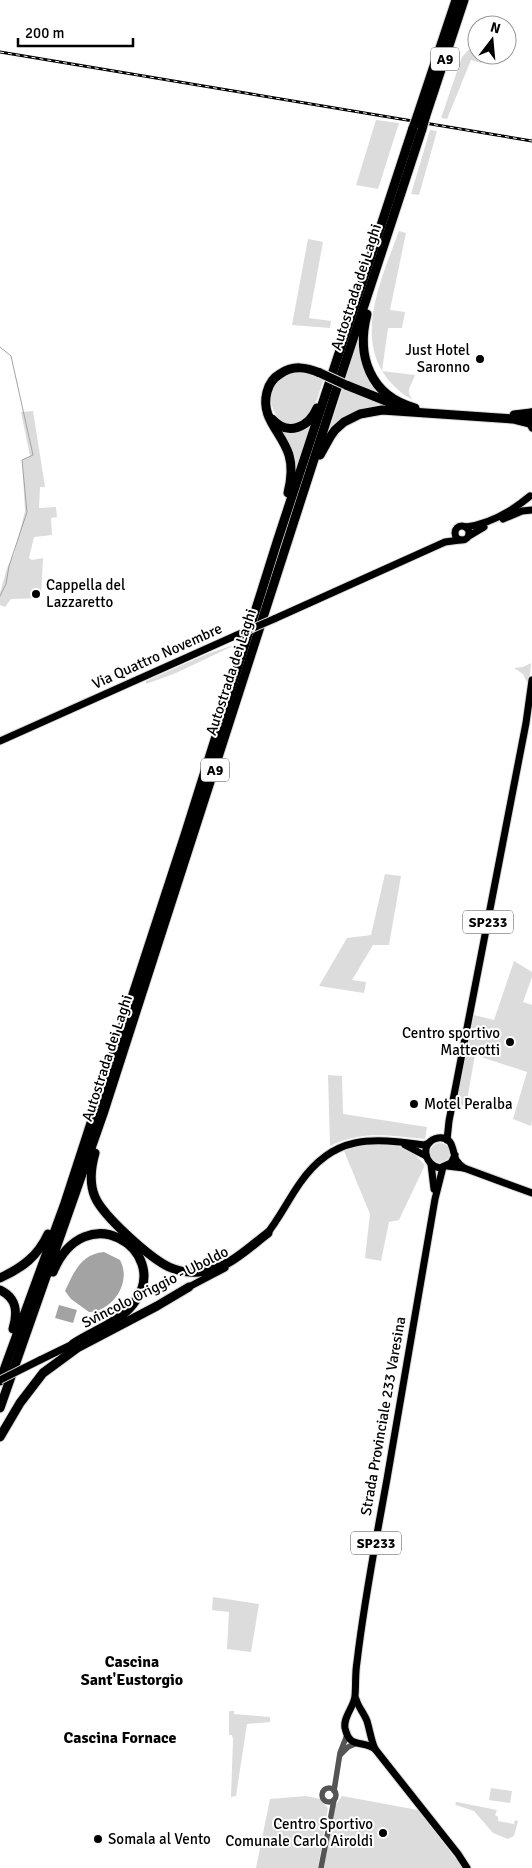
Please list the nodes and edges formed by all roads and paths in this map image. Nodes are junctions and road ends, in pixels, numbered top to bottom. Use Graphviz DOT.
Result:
graph roads {
  1 [pos="456,0"];
  2 [pos="464,0"];
  3 [pos="421,118"];
  4 [pos="417,129"];
  5 [pos="376,268"];
  6 [pos="333,371"];
  7 [pos="418,410"];
  8 [pos="266,412"];
  9 [pos="531,413"];
  10 [pos="530,426"];
  11 [pos="303,494"];
  12 [pos="531,494"];
  13 [pos="532,509"];
  14 [pos="466,527"];
  15 [pos="455,532"];
  16 [pos="469,536"];
  17 [pos="460,540"];
  18 [pos="277,542"];
  19 [pos="445,542"];
  20 [pos="532,680"];
  21 [pos="532,697"];
  22 [pos="526,722"];
  23 [pos="0,741"];
  24 [pos="103,1114"];
  25 [pos="449,1121"];
  26 [pos="438,1138"];
  27 [pos="447,1140"];
  28 [pos="398,1142"];
  29 [pos="429,1143"];
  30 [pos="455,1155"];
  31 [pos="426,1156"];
  32 [pos="431,1164"];
  33 [pos="445,1167"];
  34 [pos="464,1168"];
  35 [pos="522,1188"];
  36 [pos="532,1189"];
  37 [pos="532,1193"];
  38 [pos="435,1199"];
  39 [pos="65,1203"];
  40 [pos="268,1233"];
  41 [pos="0,1278"];
  42 [pos="189,1287"];
  43 [pos="0,1290"];
  44 [pos="73,1344"];
  45 [pos="0,1368"];
  46 [pos="3,1381"];
  47 [pos="0,1408"];
  48 [pos="0,1436"];
  49 [pos="355,1697"];
  50 [pos="363,1714"];
  51 [pos="349,1715"];
  52 [pos="369,1734"];
  53 [pos="347,1735"];
  54 [pos="359,1744"];
  55 [pos="376,1749"];
  56 [pos="340,1755"];
  57 [pos="332,1790"];
  58 [pos="334,1800"];
  59 [pos="326,1801"];
  60 [pos="330,1816"];
  61 [pos="321,1868"];
  62 [pos="469,1868"];
  1 -- 3 [label="highway, Autostrada dei Laghi / A9"];
  2 -- 3 [label="highway, Autostrada dei Laghi / A9"];
  3 -- 4 [label="highway, Autostrada dei Laghi / A9, bridge"];
  4 -- 5 [label="highway, Autostrada dei Laghi / A9"];
  4 -- 6 [label="highway, Autostrada dei Laghi / A9"];
  5 -- 7 [label="highway"];
  5 -- 11 [label="highway, Autostrada dei Laghi / A9"];
  6 -- 8 [label="highway"];
  6 -- 18 [label="highway, Autostrada dei Laghi / A9"];
  7 -- 8 [label="highway, bridge"];
  7 -- 9 [label="highway"];
  7 -- 10 [label="highway"];
  7 -- 11 [label="highway"];
  8 -- 18 [label="highway"];
  9 -- 10 [label="main road"];
  11 -- 24 [label="highway, Autostrada dei Laghi / A9"];
  12 -- 13 [label="main road"];
  12 -- 14 [label="main road"];
  13 -- 16 [label="main road"];
  14 -- 15 [label="main road"];
  14 -- 16 [label="main road"];
  15 -- 17 [label="main road"];
  15 -- 19 [label="main road"];
  16 -- 17 [label="main road"];
  17 -- 19 [label="main road"];
  18 -- 39 [label="highway, Autostrada dei Laghi / A9"];
  19 -- 23 [label="main road, Via Quattro Novembre, bridge"];
  20 -- 22 [label="main road, SP233"];
  21 -- 22 [label="main road, SP233"];
  22 -- 25 [label="main road, SP233"];
  24 -- 40 [label="highway"];
  24 -- 46 [label="highway, Autostrada dei Laghi / A9"];
  25 -- 26 [label="main road, SP233"];
  25 -- 27 [label="main road, SP233"];
  26 -- 27 [label="main road"];
  26 -- 29 [label="main road, SP233"];
  27 -- 30 [label="main road"];
  28 -- 29 [label="main road, Svincolo Origgio - Uboldo"];
  28 -- 31 [label="main road, Svincolo Origgio - Uboldo"];
  28 -- 40 [label="main road, Svincolo Origgio - Uboldo"];
  29 -- 31 [label="main road"];
  30 -- 33 [label="main road, SP233"];
  30 -- 34 [label="main road"];
  31 -- 32 [label="main road, SP233"];
  32 -- 33 [label="main road"];
  32 -- 38 [label="main road, Strada Provinciale 233 Varesina / SP233"];
  33 -- 34 [label="main road"];
  33 -- 38 [label="main road, Strada Provinciale 233 Varesina / SP233"];
  34 -- 35 [label="main road"];
  35 -- 36 [label="main road"];
  35 -- 37 [label="main road"];
  38 -- 49 [label="main road, Strada Provinciale 233 Varesina / SP233"];
  39 -- 41 [label="highway"];
  39 -- 46 [label="highway, Autostrada dei Laghi / A9"];
  40 -- 42 [label="main road, Svincolo Origgio - Uboldo"];
  42 -- 44 [label="main road, Svincolo Origgio - Uboldo"];
  42 -- 48 [label="highway"];
  43 -- 45 [label="highway"];
  44 -- 46 [label="main road, Svincolo Origgio - Uboldo, bridge"];
  44 -- 46 [label="highway"];
  46 -- 47 [label="highway, Autostrada dei Laghi / A9"];
  49 -- 50 [label="main road, SP233"];
  49 -- 51 [label="main road, SP233"];
  50 -- 51 [label="main road"];
  50 -- 52 [label="main road, SP233"];
  51 -- 53 [label="main road, SP233"];
  52 -- 54 [label="main road"];
  52 -- 55 [label="main road, SP233"];
  53 -- 54 [label="main road, SP233"];
  53 -- 56 [label="street"];
  54 -- 55 [label="main road, SP233"];
  54 -- 56 [label="street"];
  55 -- 62 [label="main road, SP233"];
  56 -- 57 [label="street"];
  57 -- 58 [label="street"];
  57 -- 59 [label="street"];
  58 -- 59 [label="street"];
  58 -- 60 [label="street"];
  59 -- 60 [label="street"];
  60 -- 61 [label="street"];
}
